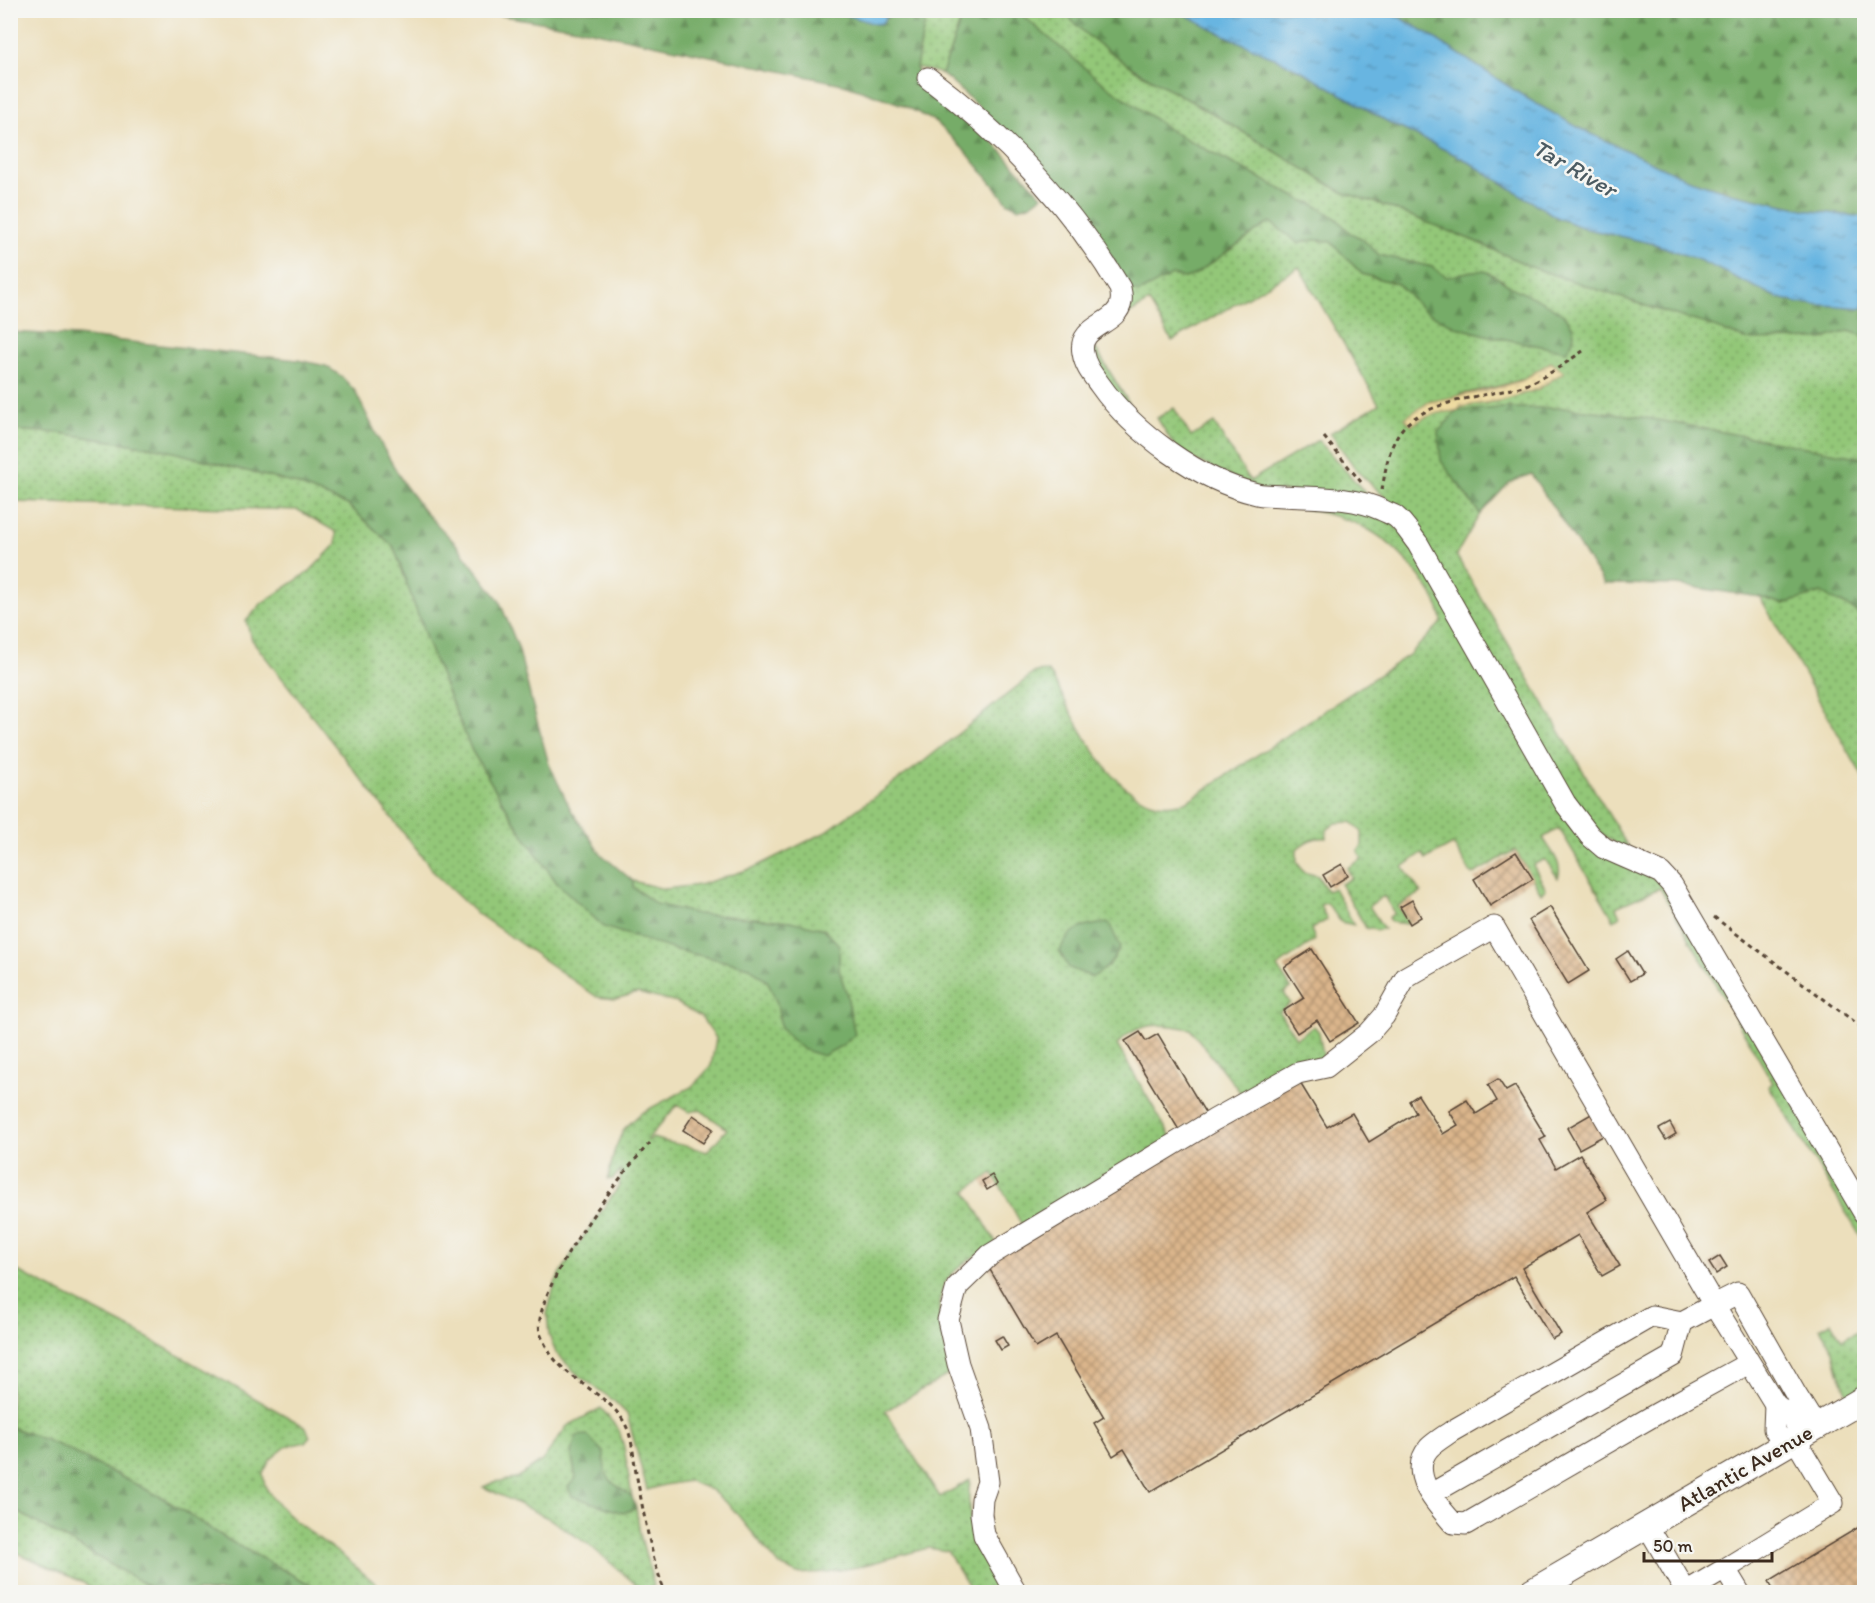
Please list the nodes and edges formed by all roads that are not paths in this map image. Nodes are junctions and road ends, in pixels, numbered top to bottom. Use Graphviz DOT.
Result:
graph roads {
  1 [pos="928,78"];
  2 [pos="1864,1213"];
  3 [pos="1714,1305"];
  4 [pos="1682,1322"];
  5 [pos="1749,1363"];
  6 [pos="1864,1399"];
  7 [pos="1799,1436"];
  8 [pos="1431,1494"];
  9 [pos="1647,1526"];
  10 [pos="1725,1569"];
  11 [pos="1686,1592"];
  12 [pos="1016,1593"];
  13 [pos="1532,1593"];
  14 [pos="1739,1593"];
  1 -- 2 [label="street"];
  3 -- 4 [label="street"];
  3 -- 5 [label="street"];
  3 -- 7 [label="street"];
  3 -- 12 [label="street"];
  4 -- 8 [label="street"];
  4 -- 8 [label="street"];
  5 -- 7 [label="street"];
  5 -- 8 [label="street"];
  6 -- 7 [label="main road, Atlantic Avenue"];
  7 -- 9 [label="main road, Atlantic Avenue"];
  7 -- 10 [label="street"];
  9 -- 11 [label="street"];
  9 -- 13 [label="main road, Atlantic Avenue"];
  10 -- 11 [label="street"];
  10 -- 14 [label="street"];
}
